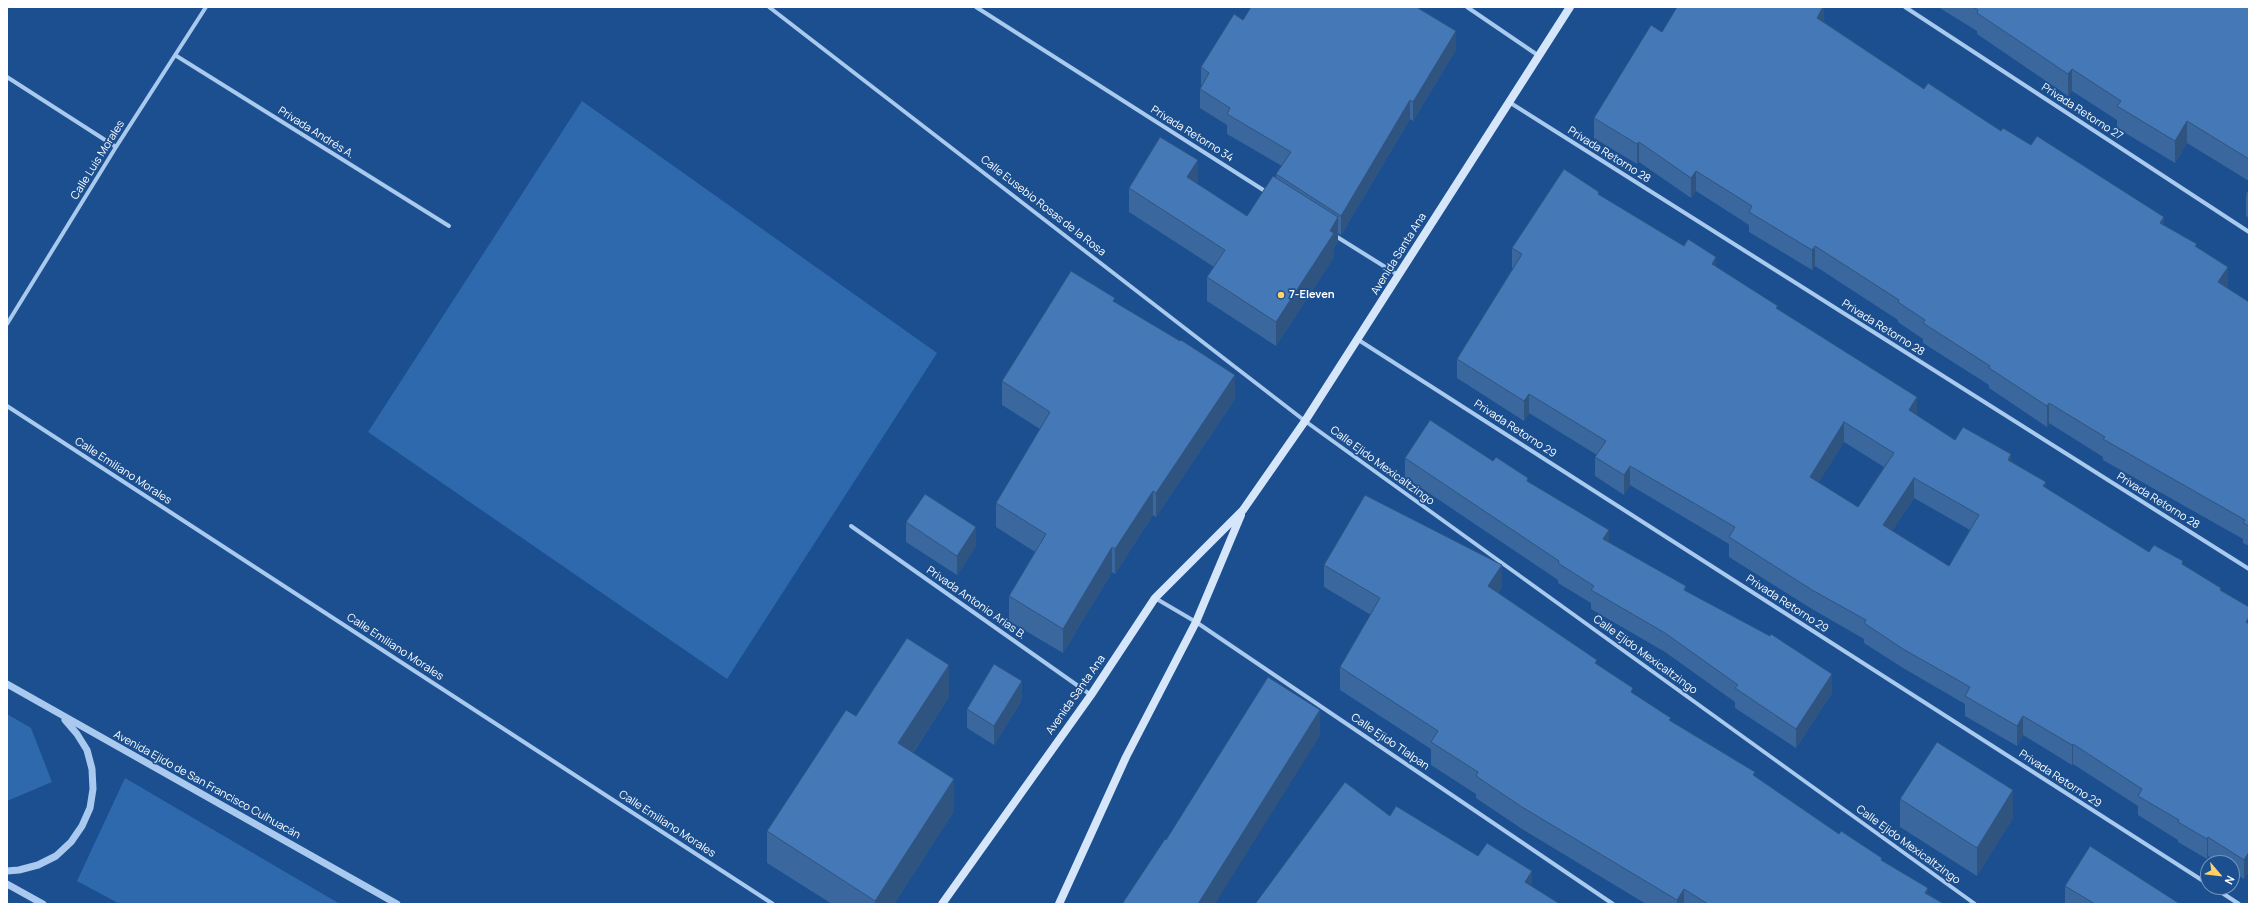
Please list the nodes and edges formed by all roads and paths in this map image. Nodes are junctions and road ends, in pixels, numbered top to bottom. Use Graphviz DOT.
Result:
graph roads {
  1 [pos="206,7"];
  2 [pos="769,7"];
  3 [pos="976,7"];
  4 [pos="1468,7"];
  5 [pos="1570,7"];
  6 [pos="1905,7"];
  7 [pos="175,55"];
  8 [pos="1539,56"];
  9 [pos="7,77"];
  10 [pos="1508,102"];
  11 [pos="116,147"];
  12 [pos="1276,198"];
  13 [pos="448,226"];
  14 [pos="1329,232"];
  15 [pos="2249,232"];
  16 [pos="1398,275"];
  17 [pos="7,324"];
  18 [pos="1357,340"];
  19 [pos="7,406"];
  20 [pos="1305,421"];
  21 [pos="1243,510"];
  22 [pos="851,526"];
  23 [pos="2249,569"];
  24 [pos="1156,598"];
  25 [pos="1196,622"];
  26 [pos="7,684"];
  27 [pos="1091,695"];
  28 [pos="48,708"];
  29 [pos="7,871"];
  30 [pos="2200,879"];
  31 [pos="7,884"];
  32 [pos="2225,895"];
  33 [pos="43,904"];
  34 [pos="397,904"];
  35 [pos="773,904"];
  36 [pos="942,904"];
  37 [pos="1059,904"];
  38 [pos="1613,904"];
  39 [pos="1975,904"];
  40 [pos="2239,904"];
  1 -- 7 [label="street, Calle Luis Morales"];
  2 -- 20 [label="street, Calle Eusebio Rosas de la Rosa"];
  3 -- 12 [label="street, Privada Retorno 34"];
  4 -- 8 [label="street"];
  5 -- 8 [label="main road, Avenida Santa Ana"];
  6 -- 15 [label="street, Privada Retorno 27"];
  7 -- 11 [label="street, Calle Luis Morales"];
  7 -- 13 [label="street, Privada Andrés A."];
  8 -- 10 [label="main road, Avenida Santa Ana"];
  9 -- 11 [label="street"];
  10 -- 16 [label="main road, Avenida Santa Ana"];
  10 -- 23 [label="street, Privada Retorno 28"];
  11 -- 17 [label="street, Calle Luis Morales"];
  14 -- 16 [label="street"];
  16 -- 18 [label="main road, Avenida Santa Ana"];
  18 -- 20 [label="main road, Avenida Santa Ana"];
  18 -- 30 [label="street, Privada Retorno 29"];
  19 -- 35 [label="street, Calle Emiliano Morales"];
  20 -- 21 [label="main road, Avenida Santa Ana"];
  20 -- 39 [label="street, Calle Ejido Mexicaltzingo"];
  21 -- 24 [label="main road, Avenida Santa Ana"];
  21 -- 25 [label="main road, Avenida Santa Ana"];
  22 -- 27 [label="street, Privada Antonio Arias B."];
  24 -- 25 [label="street, Calle Ejido Tlalpan"];
  24 -- 27 [label="main road, Avenida Santa Ana"];
  25 -- 37 [label="main road, Avenida Santa Ana"];
  25 -- 38 [label="street, Calle Ejido Tlalpan"];
  26 -- 28 [label="street, Avenida Ejido de San Francisco Culhuacán"];
  27 -- 36 [label="main road, Avenida Santa Ana"];
  28 -- 29 [label="street"];
  28 -- 34 [label="street, Avenida Ejido de San Francisco Culhuacán"];
  31 -- 33 [label="street"];
  32 -- 40 [label="street"];
}
